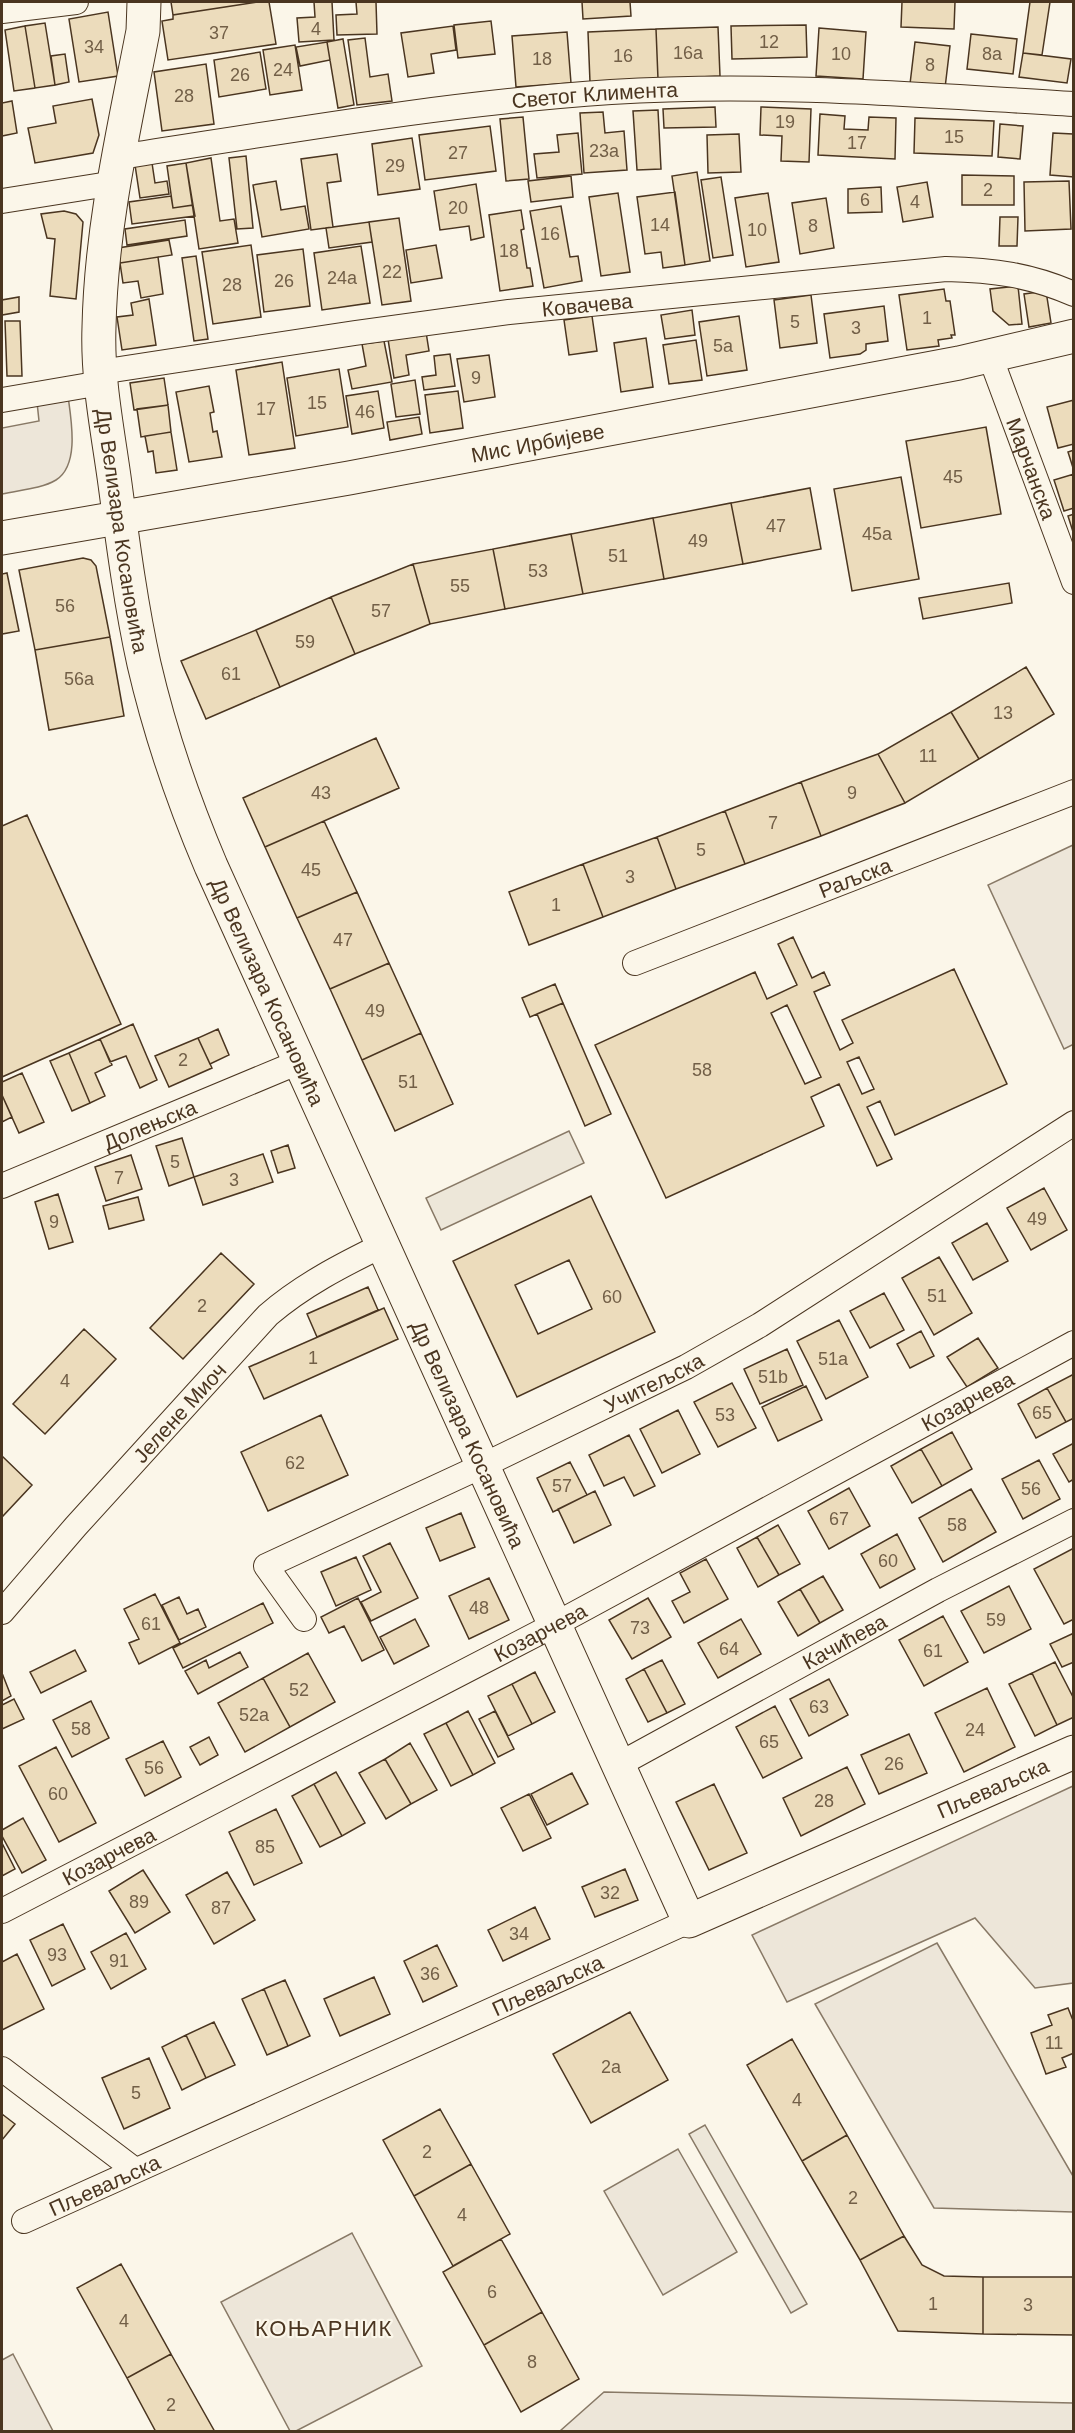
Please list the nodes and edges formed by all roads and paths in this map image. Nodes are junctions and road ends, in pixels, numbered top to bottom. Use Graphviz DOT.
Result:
graph roads {
  1 [pos="76,2"];
  2 [pos="144,2"];
  3 [pos="2,11"];
  4 [pos="1074,104"];
  5 [pos="117,170"];
  6 [pos="2,201"];
  7 [pos="1074,294"];
  8 [pos="1074,336"];
  9 [pos="990,356"];
  10 [pos="100,377"];
  11 [pos="2,400"];
  12 [pos="119,518"];
  13 [pos="2,538"];
  14 [pos="1074,582"];
  15 [pos="1074,792"];
  16 [pos="635,963"];
  17 [pos="299,1062"];
  18 [pos="1074,1123"];
  19 [pos="2,1186"];
  20 [pos="383,1245"];
  21 [pos="1074,1343"];
  22 [pos="484,1465"];
  23 [pos="1074,1521"];
  24 [pos="2,1612"];
  25 [pos="304,1619"];
  26 [pos="554,1624"];
  27 [pos="1074,1752"];
  28 [pos="618,1765"];
  29 [pos="2,1911"];
  30 [pos="689,1921"];
  31 [pos="2,2069"];
  32 [pos="135,2170"];
  33 [pos="24,2221"];
  1 -- 3 [label="street"];
  2 -- 5 [label="street, Др Велизара Косановића"];
  4 -- 5 [label="street, Светог Климента"];
  5 -- 6 [label="street, Светог Климента"];
  5 -- 10 [label="street, Др Велизара Косановића"];
  7 -- 10 [label="street, Ковачева"];
  8 -- 9 [label="street, Мис Ирбијеве"];
  9 -- 12 [label="street, Мис Ирбијеве"];
  9 -- 14 [label="street, Марчанска"];
  10 -- 11 [label="street, Ковачева"];
  10 -- 12 [label="street, Др Велизара Косановића"];
  12 -- 13 [label="street, Мис Ирбијеве"];
  12 -- 17 [label="street, Др Велизара Косановића"];
  15 -- 16 [label="street, Раљска"];
  17 -- 19 [label="street, Долењска"];
  17 -- 20 [label="street, Др Велизара Косановића"];
  18 -- 22 [label="street, Учитељска"];
  20 -- 22 [label="street, Др Велизара Косановића"];
  20 -- 24 [label="street, Јелене Миоч"];
  21 -- 26 [label="street, Козарчева"];
  22 -- 25 [label="street, Учитељска"];
  22 -- 26 [label="street, Др Велизара Косановића"];
  23 -- 28 [label="street, Качићева"];
  26 -- 28 [label="street, Др Велизара Косановића"];
  26 -- 29 [label="street, Козарчева"];
  27 -- 30 [label="street, Пљеваљска"];
  28 -- 30 [label="street, Др Велизара Косановића"];
  30 -- 32 [label="street, Пљеваљска"];
  31 -- 32 [label="street"];
  32 -- 33 [label="street, Пљеваљска"];
}
